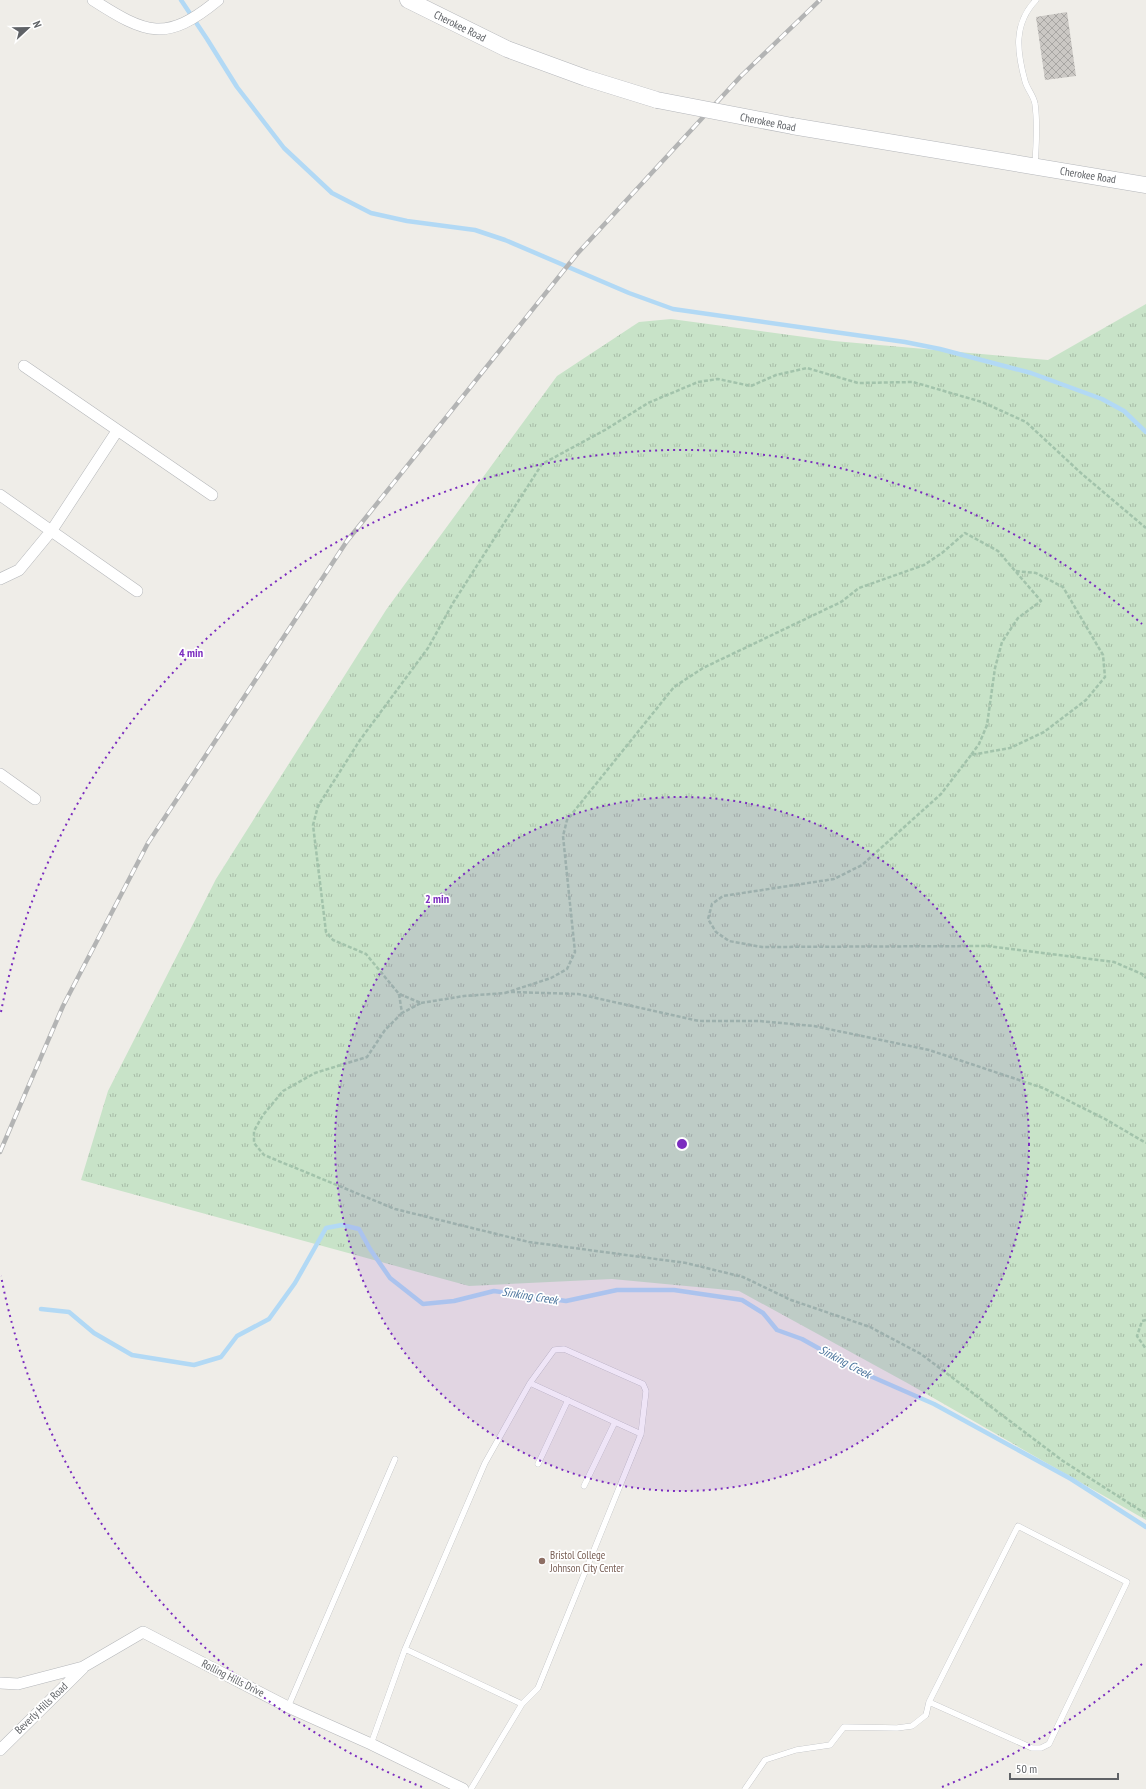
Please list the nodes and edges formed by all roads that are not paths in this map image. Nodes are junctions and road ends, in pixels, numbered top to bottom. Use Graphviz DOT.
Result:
graph roads {
  1 [pos="93,0"];
  2 [pos="218,0"];
  3 [pos="408,0"];
  4 [pos="1036,0"];
  5 [pos="1035,166"];
  6 [pos="1146,185"];
  7 [pos="24,366"];
  8 [pos="117,431"];
  9 [pos="0,495"];
  10 [pos="212,495"];
  11 [pos="52,530"];
  12 [pos="0,579"];
  13 [pos="137,591"];
  14 [pos="0,774"];
  15 [pos="35,799"];
  16 [pos="530,1382"];
  17 [pos="568,1400"];
  18 [pos="615,1422"];
  19 [pos="641,1434"];
  20 [pos="395,1459"];
  21 [pos="538,1464"];
  22 [pos="584,1486"];
  23 [pos="405,1649"];
  24 [pos="84,1667"];
  25 [pos="0,1683"];
  26 [pos="930,1702"];
  27 [pos="522,1704"];
  28 [pos="288,1707"];
  29 [pos="370,1744"];
  30 [pos="0,1750"];
  31 [pos="463,1789"];
  32 [pos="471,1789"];
  33 [pos="745,1789"];
  1 -- 2 [label="street"];
  3 -- 5 [label="main road, Cherokee Road, bridge"];
  4 -- 5 [label="lane"];
  5 -- 6 [label="main road, Cherokee Road"];
  7 -- 8 [label="street"];
  8 -- 10 [label="street"];
  8 -- 11 [label="street"];
  9 -- 11 [label="street"];
  11 -- 12 [label="street"];
  11 -- 13 [label="street"];
  14 -- 15 [label="street"];
  16 -- 17 [label="lane"];
  16 -- 19 [label="lane"];
  16 -- 23 [label="lane"];
  17 -- 18 [label="lane"];
  17 -- 21 [label="lane"];
  18 -- 19 [label="lane"];
  18 -- 22 [label="lane"];
  19 -- 27 [label="lane"];
  20 -- 28 [label="lane"];
  23 -- 27 [label="lane"];
  23 -- 29 [label="lane"];
  24 -- 25 [label="street, Rolling Hills Drive"];
  24 -- 28 [label="street, Rolling Hills Drive"];
  24 -- 30 [label="street, Beverly Hills Road"];
  26 -- 26 [label="lane"];
  26 -- 33 [label="lane"];
  27 -- 32 [label="lane"];
  28 -- 29 [label="street, Rolling Hills Drive"];
  29 -- 31 [label="street, Rolling Hills Drive"];
}
